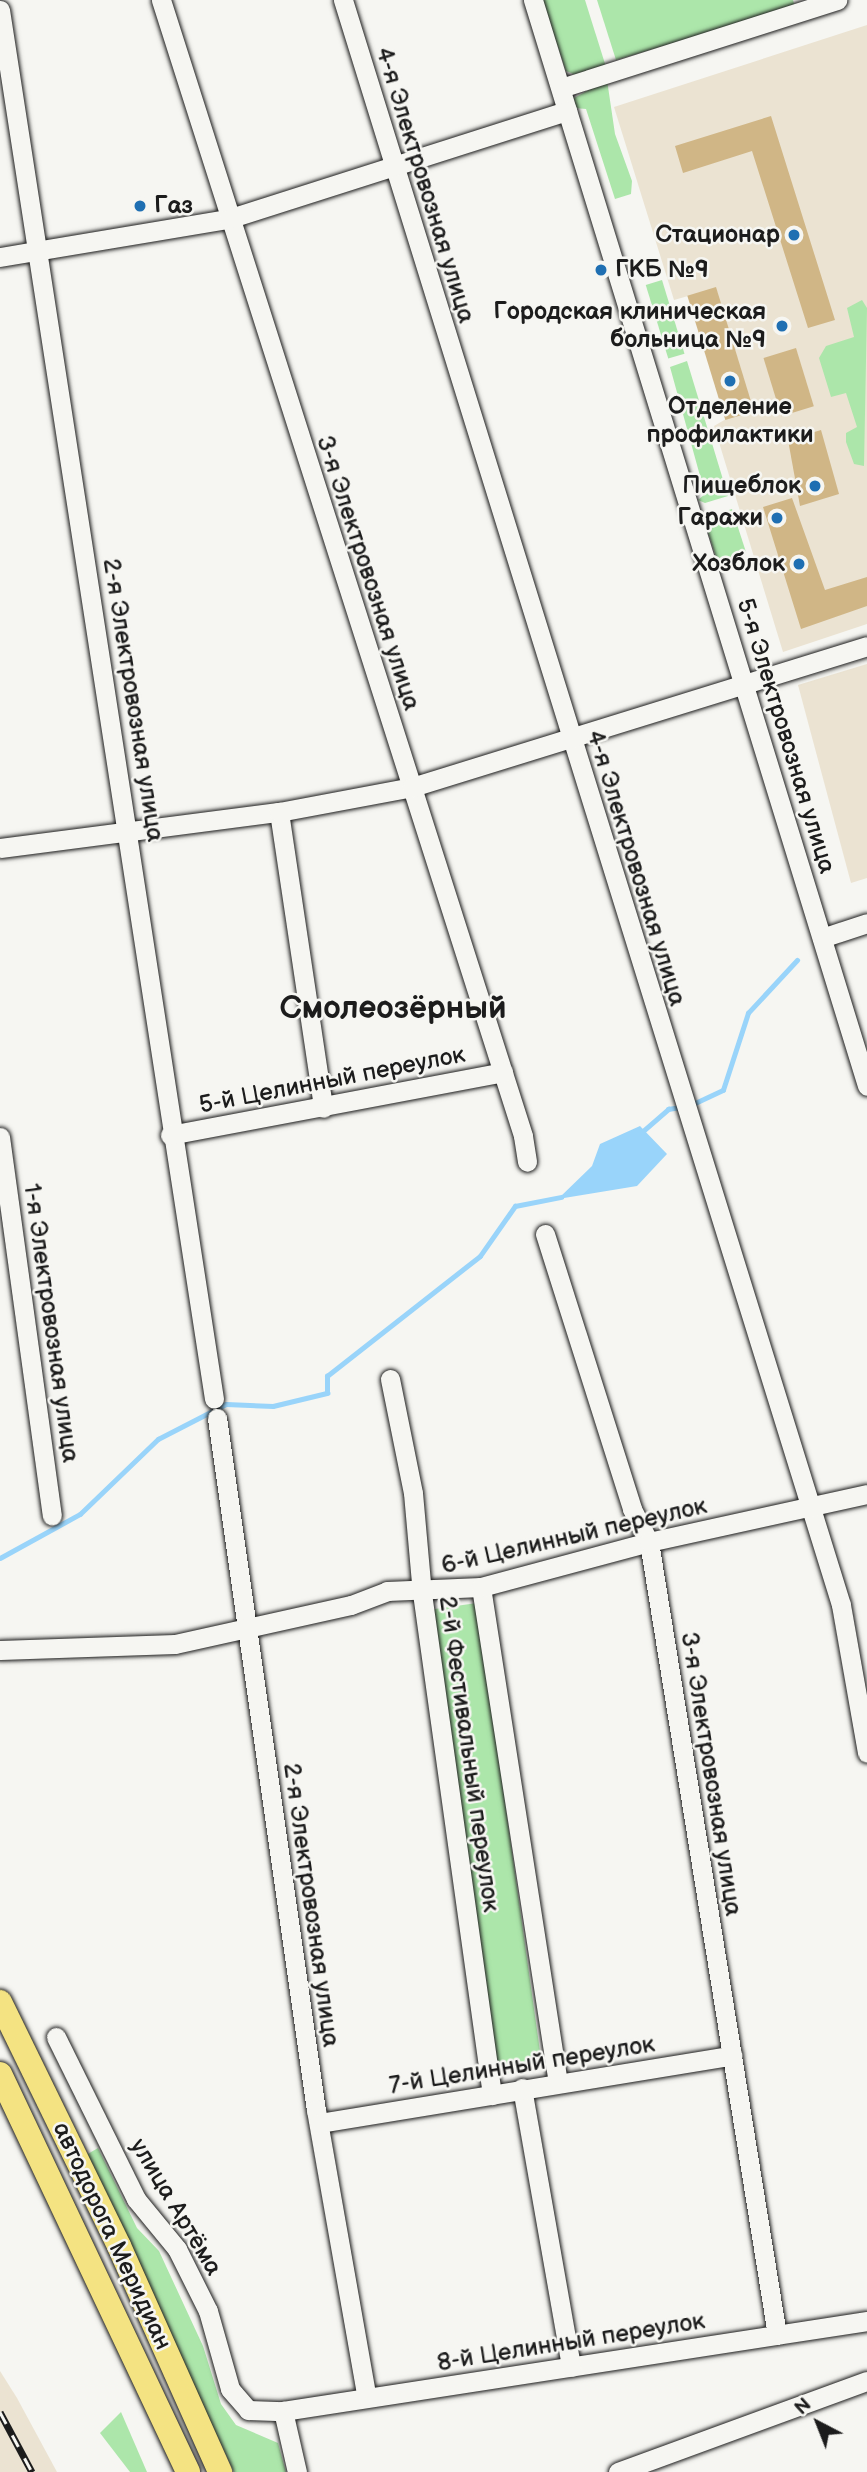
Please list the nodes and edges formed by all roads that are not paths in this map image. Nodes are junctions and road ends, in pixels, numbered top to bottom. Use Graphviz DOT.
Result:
graph roads {
  1 [pos="162,0"];
  2 [pos="343,0"];
  3 [pos="533,0"];
  4 [pos="837,0"];
  5 [pos="0,10"];
  6 [pos="561,88"];
  7 [pos="567,111"];
  8 [pos="394,168"];
  9 [pos="228,219"];
  10 [pos="37,252"];
  11 [pos="0,257"];
  12 [pos="867,646"];
  13 [pos="744,684"];
  14 [pos="570,739"];
  15 [pos="412,787"];
  16 [pos="279,813"];
  17 [pos="129,831"];
  18 [pos="0,848"];
  19 [pos="867,923"];
  20 [pos="822,938"];
  21 [pos="503,1073"];
  22 [pos="867,1086"];
  23 [pos="323,1108"];
  24 [pos="170,1135"];
  25 [pos="0,1137"];
  26 [pos="527,1162"];
  27 [pos="545,1234"];
  28 [pos="390,1379"];
  29 [pos="867,1494"];
  30 [pos="813,1510"];
  31 [pos="52,1515"];
  32 [pos="649,1542"];
  33 [pos="481,1587"];
  34 [pos="422,1593"];
  35 [pos="246,1627"];
  36 [pos="0,1650"];
  37 [pos="867,1753"];
  38 [pos="0,2002"];
  39 [pos="56,2037"];
  40 [pos="732,2055"];
  41 [pos="0,2074"];
  42 [pos="558,2083"];
  43 [pos="522,2088"];
  44 [pos="492,2095"];
  45 [pos="319,2123"];
  46 [pos="867,2321"];
  47 [pos="777,2335"];
  48 [pos="570,2367"];
  49 [pos="867,2381"];
  50 [pos="367,2398"];
  51 [pos="282,2411"];
  52 [pos="188,2472"];
  53 [pos="220,2472"];
  54 [pos="297,2472"];
  55 [pos="618,2472"];
  1 -- 9 [label="street, 3-я Электровозная улица"];
  2 -- 8 [label="street, 4-я Электровозная улица"];
  3 -- 6 [label="street, 5-я Электровозная улица"];
  4 -- 6 [label="street"];
  5 -- 10 [label="street, 2-я Электровозная улица"];
  6 -- 7 [label="street, 5-я Электровозная улица"];
  7 -- 8 [label="street"];
  7 -- 13 [label="street, 5-я Электровозная улица"];
  8 -- 9 [label="street"];
  8 -- 14 [label="street, 4-я Электровозная улица"];
  9 -- 10 [label="street"];
  9 -- 15 [label="street, 3-я Электровозная улица"];
  10 -- 11 [label="street"];
  10 -- 17 [label="street, 2-я Электровозная улица"];
  12 -- 13 [label="street"];
  13 -- 14 [label="street"];
  13 -- 20 [label="street, 5-я Электровозная улица"];
  14 -- 15 [label="street"];
  14 -- 30 [label="street, 4-я Электровозная улица"];
  15 -- 16 [label="street"];
  15 -- 21 [label="street, 3-я Электровозная улица"];
  16 -- 17 [label="street"];
  16 -- 23 [label="street"];
  17 -- 18 [label="street"];
  17 -- 24 [label="street, 2-я Электровозная улица"];
  19 -- 20 [label="street"];
  20 -- 22 [label="street, 5-я Электровозная улица"];
  21 -- 23 [label="street, 5-й Целинный переулок"];
  21 -- 26 [label="street, 3-я Электровозная улица"];
  23 -- 24 [label="street, 5-й Целинный переулок"];
  24 -- 35 [label="street, 2-я Электровозная улица"];
  25 -- 31 [label="street, 1-я Электровозная улица"];
  27 -- 32 [label="street, 3-я Электровозная улица"];
  28 -- 34 [label="street, 2-й Фестивальный переулок"];
  29 -- 30 [label="street, 6-й Целинный переулок"];
  30 -- 32 [label="street, 6-й Целинный переулок"];
  30 -- 37 [label="street, 4-я Электровозная улица"];
  32 -- 33 [label="street, 6-й Целинный переулок"];
  32 -- 40 [label="street, 3-я Электровозная улица"];
  33 -- 34 [label="street, 6-й Целинный переулок"];
  33 -- 42 [label="street, 2-й Фестивальный переулок"];
  34 -- 35 [label="street, 6-й Целинный переулок"];
  34 -- 44 [label="street, 2-й Фестивальный переулок"];
  35 -- 36 [label="street, 6-й Целинный переулок"];
  35 -- 45 [label="street, 2-я Электровозная улица"];
  38 -- 53 [label="main road, автодорога Меридиан"];
  39 -- 51 [label="street, улица Артёма"];
  40 -- 42 [label="street, 7-й Целинный переулок"];
  40 -- 47 [label="street, 3-я Электровозная улица"];
  41 -- 52 [label="main road, автодорога Меридиан"];
  42 -- 43 [label="street, 7-й Целинный переулок"];
  43 -- 44 [label="street, 7-й Целинный переулок"];
  43 -- 48 [label="street"];
  44 -- 45 [label="street, 7-й Целинный переулок"];
  45 -- 50 [label="street, 2-я Электровозная улица"];
  46 -- 47 [label="street, 8-й Целинный переулок"];
  47 -- 48 [label="street, 8-й Целинный переулок"];
  48 -- 50 [label="street, 8-й Целинный переулок"];
  49 -- 55 [label="street"];
  50 -- 51 [label="street, 8-й Целинный переулок"];
  51 -- 54 [label="street"];
}
